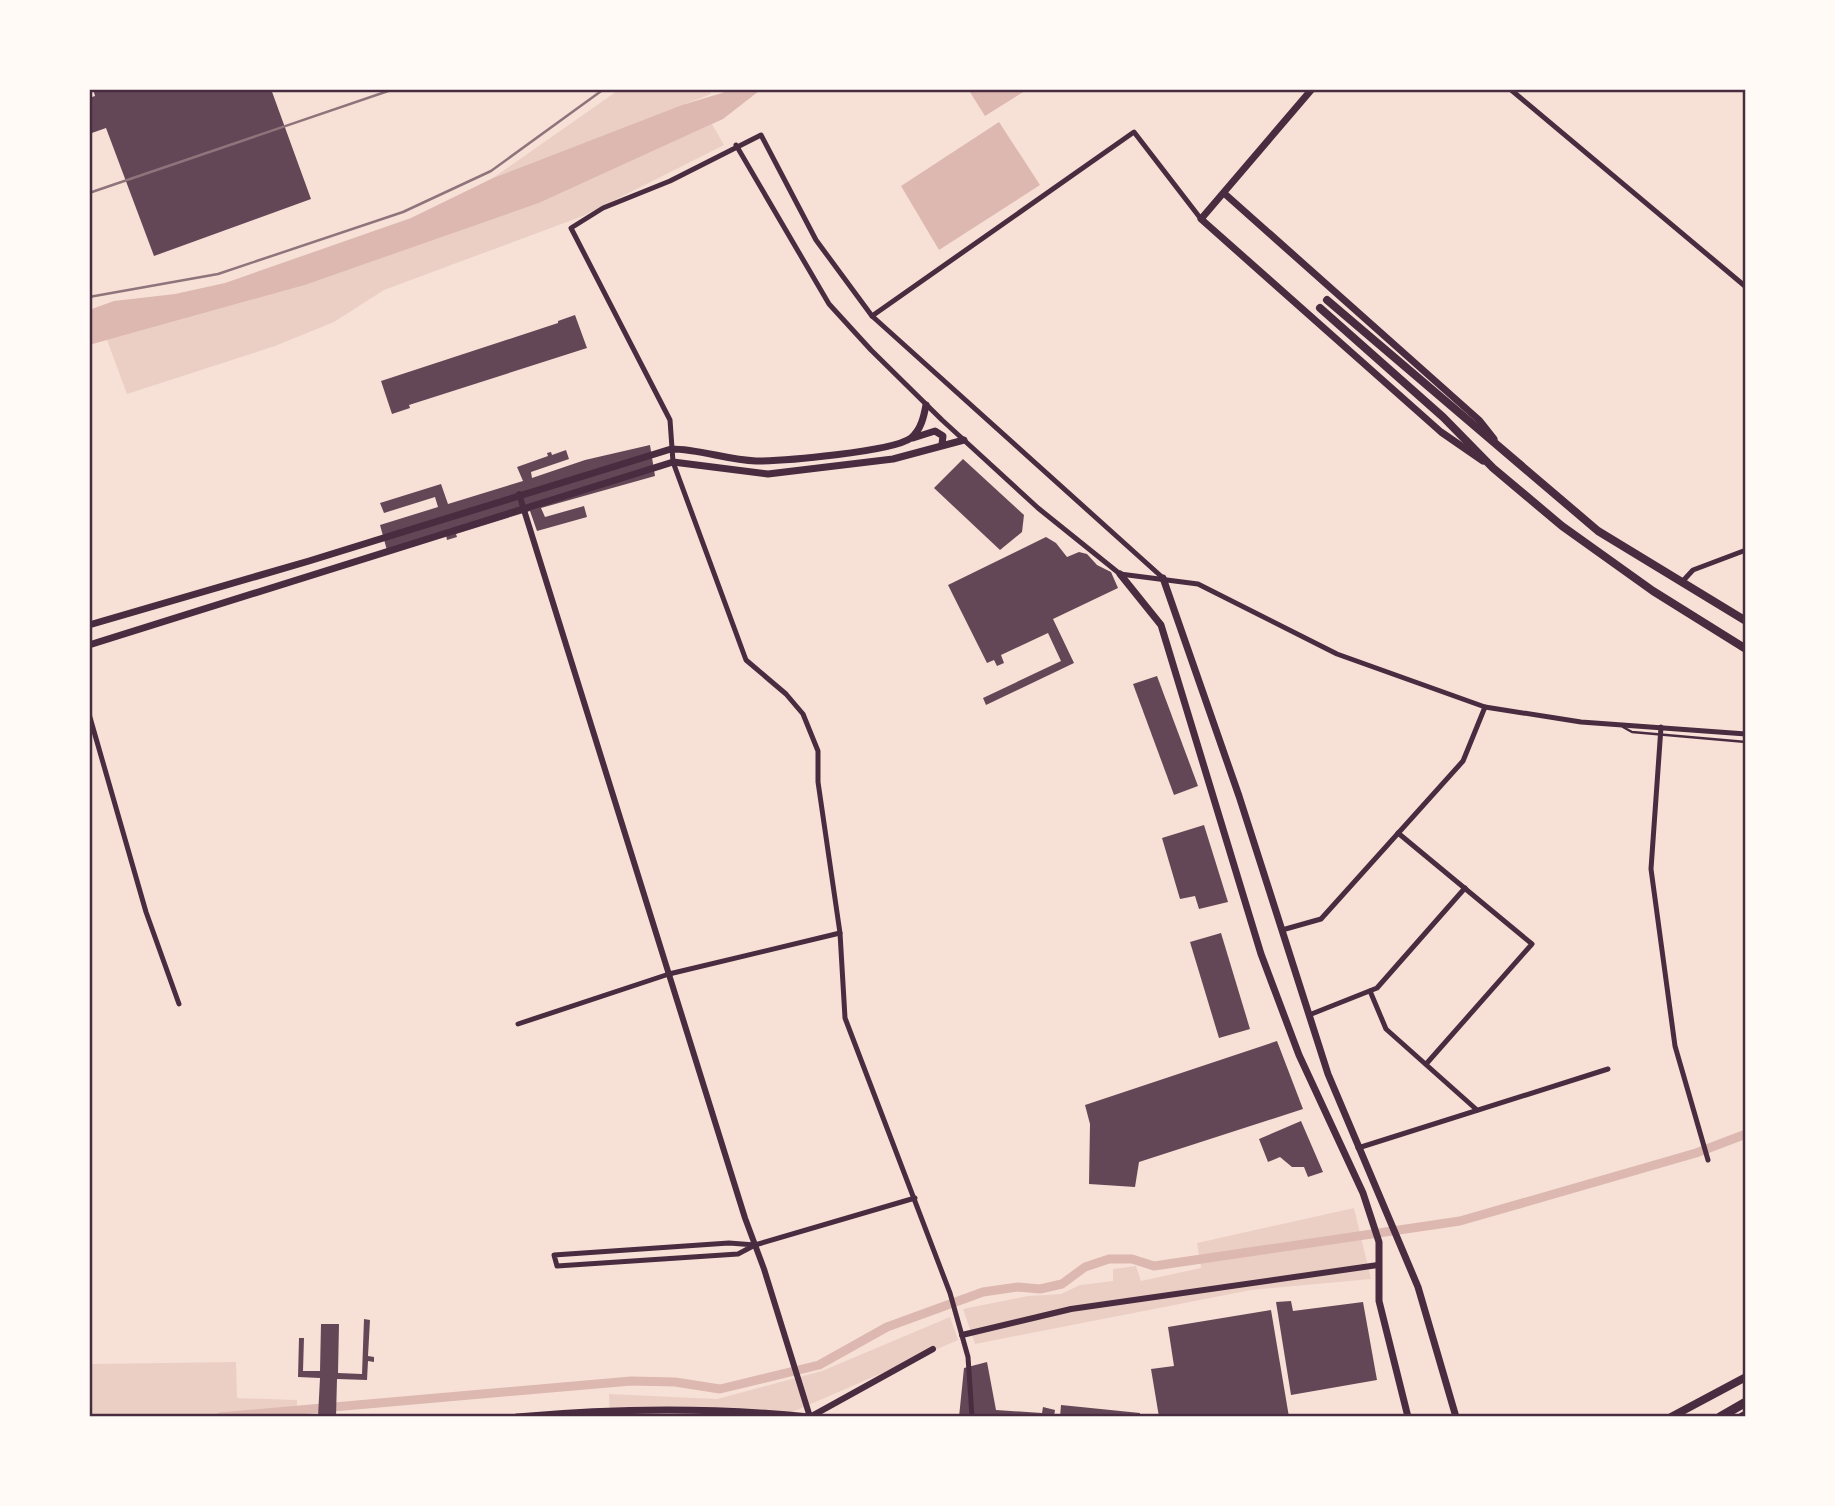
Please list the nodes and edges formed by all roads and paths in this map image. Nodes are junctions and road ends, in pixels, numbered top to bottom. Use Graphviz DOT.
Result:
graph roads {
  1 [pos="1312,89"];
  2 [pos="1510,89"];
  3 [pos="736,145"];
  4 [pos="1225,194"];
  5 [pos="1201,219"];
  6 [pos="1746,287"];
  7 [pos="1327,300"];
  8 [pos="1320,309"];
  9 [pos="872,316"];
  10 [pos="926,405"];
  11 [pos="910,439"];
  12 [pos="964,440"];
  13 [pos="942,444"];
  14 [pos="671,449"];
  15 [pos="1505,454"];
  16 [pos="673,462"];
  17 [pos="1493,467"];
  18 [pos="519,494"];
  19 [pos="524,510"];
  20 [pos="1746,550"];
  21 [pos="1120,574"];
  22 [pos="1163,578"];
  23 [pos="1681,583"];
  24 [pos="1746,621"];
  25 [pos="89,625"];
  26 [pos="89,646"];
  27 [pos="1746,649"];
  28 [pos="1485,706"];
  29 [pos="89,714"];
  30 [pos="1660,731"];
  31 [pos="1746,734"];
  32 [pos="1746,742"];
  33 [pos="1398,834"];
  34 [pos="1465,888"];
  35 [pos="1282,930"];
  36 [pos="840,933"];
  37 [pos="669,974"];
  38 [pos="1370,991"];
  39 [pos="178,1004"];
  40 [pos="1309,1015"];
  41 [pos="518,1024"];
  42 [pos="1427,1063"];
  43 [pos="1608,1069"];
  44 [pos="1477,1110"];
  45 [pos="1358,1148"];
  46 [pos="1708,1160"];
  47 [pos="915,1198"];
  48 [pos="755,1245"];
  49 [pos="1378,1265"];
  50 [pos="962,1335"];
  51 [pos="933,1349"];
  52 [pos="1746,1377"];
  53 [pos="1746,1402"];
  54 [pos="600,1413"];
  55 [pos="517,1417"];
  56 [pos="810,1417"];
  57 [pos="972,1417"];
  58 [pos="1408,1417"];
  59 [pos="1456,1417"];
  60 [pos="1671,1417"];
  61 [pos="1720,1417"];
  1 -- 4 [label="main road"];
  2 -- 6 [label="street"];
  3 -- 9 [label="street"];
  3 -- 10 [label="street"];
  3 -- 14 [label="street"];
  4 -- 5 [label="main road"];
  4 -- 15 [label="main road"];
  5 -- 9 [label="street"];
  5 -- 17 [label="main road"];
  7 -- 15 [label="main road"];
  8 -- 17 [label="main road"];
  9 -- 22 [label="street"];
  10 -- 11 [label="main road"];
  10 -- 12 [label="street"];
  11 -- 13 [label="main road"];
  11 -- 14 [label="main road"];
  12 -- 13 [label="main road"];
  12 -- 21 [label="street"];
  13 -- 16 [label="main road"];
  14 -- 16 [label="street"];
  14 -- 18 [label="main road"];
  15 -- 23 [label="main road"];
  16 -- 19 [label="main road"];
  16 -- 36 [label="street"];
  17 -- 27 [label="main road"];
  18 -- 19 [label="street"];
  18 -- 25 [label="main road"];
  19 -- 26 [label="main road"];
  19 -- 37 [label="street"];
  20 -- 23 [label="street"];
  21 -- 22 [label="street"];
  21 -- 49 [label="main road"];
  22 -- 28 [label="street"];
  22 -- 35 [label="main road"];
  23 -- 24 [label="main road"];
  28 -- 30 [label="street"];
  28 -- 33 [label="street"];
  29 -- 39 [label="street"];
  30 -- 31 [label="street"];
  30 -- 32 [label="lane"];
  30 -- 46 [label="street"];
  33 -- 34 [label="street"];
  33 -- 35 [label="street"];
  34 -- 38 [label="street"];
  34 -- 42 [label="street"];
  35 -- 40 [label="main road"];
  36 -- 37 [label="street"];
  36 -- 47 [label="street"];
  37 -- 41 [label="street"];
  37 -- 48 [label="street"];
  38 -- 40 [label="street"];
  38 -- 42 [label="street"];
  40 -- 45 [label="main road"];
  42 -- 44 [label="street"];
  43 -- 44 [label="street"];
  44 -- 45 [label="street"];
  45 -- 59 [label="main road"];
  47 -- 48 [label="street"];
  47 -- 50 [label="street"];
  48 -- 48 [label="street"];
  48 -- 56 [label="street"];
  49 -- 50 [label="street"];
  49 -- 58 [label="main road"];
  50 -- 57 [label="street"];
  51 -- 56 [label="street"];
  52 -- 60 [label="main road"];
  53 -- 61 [label="highway"];
  54 -- 55 [label="main road"];
  54 -- 56 [label="main road"];
}
